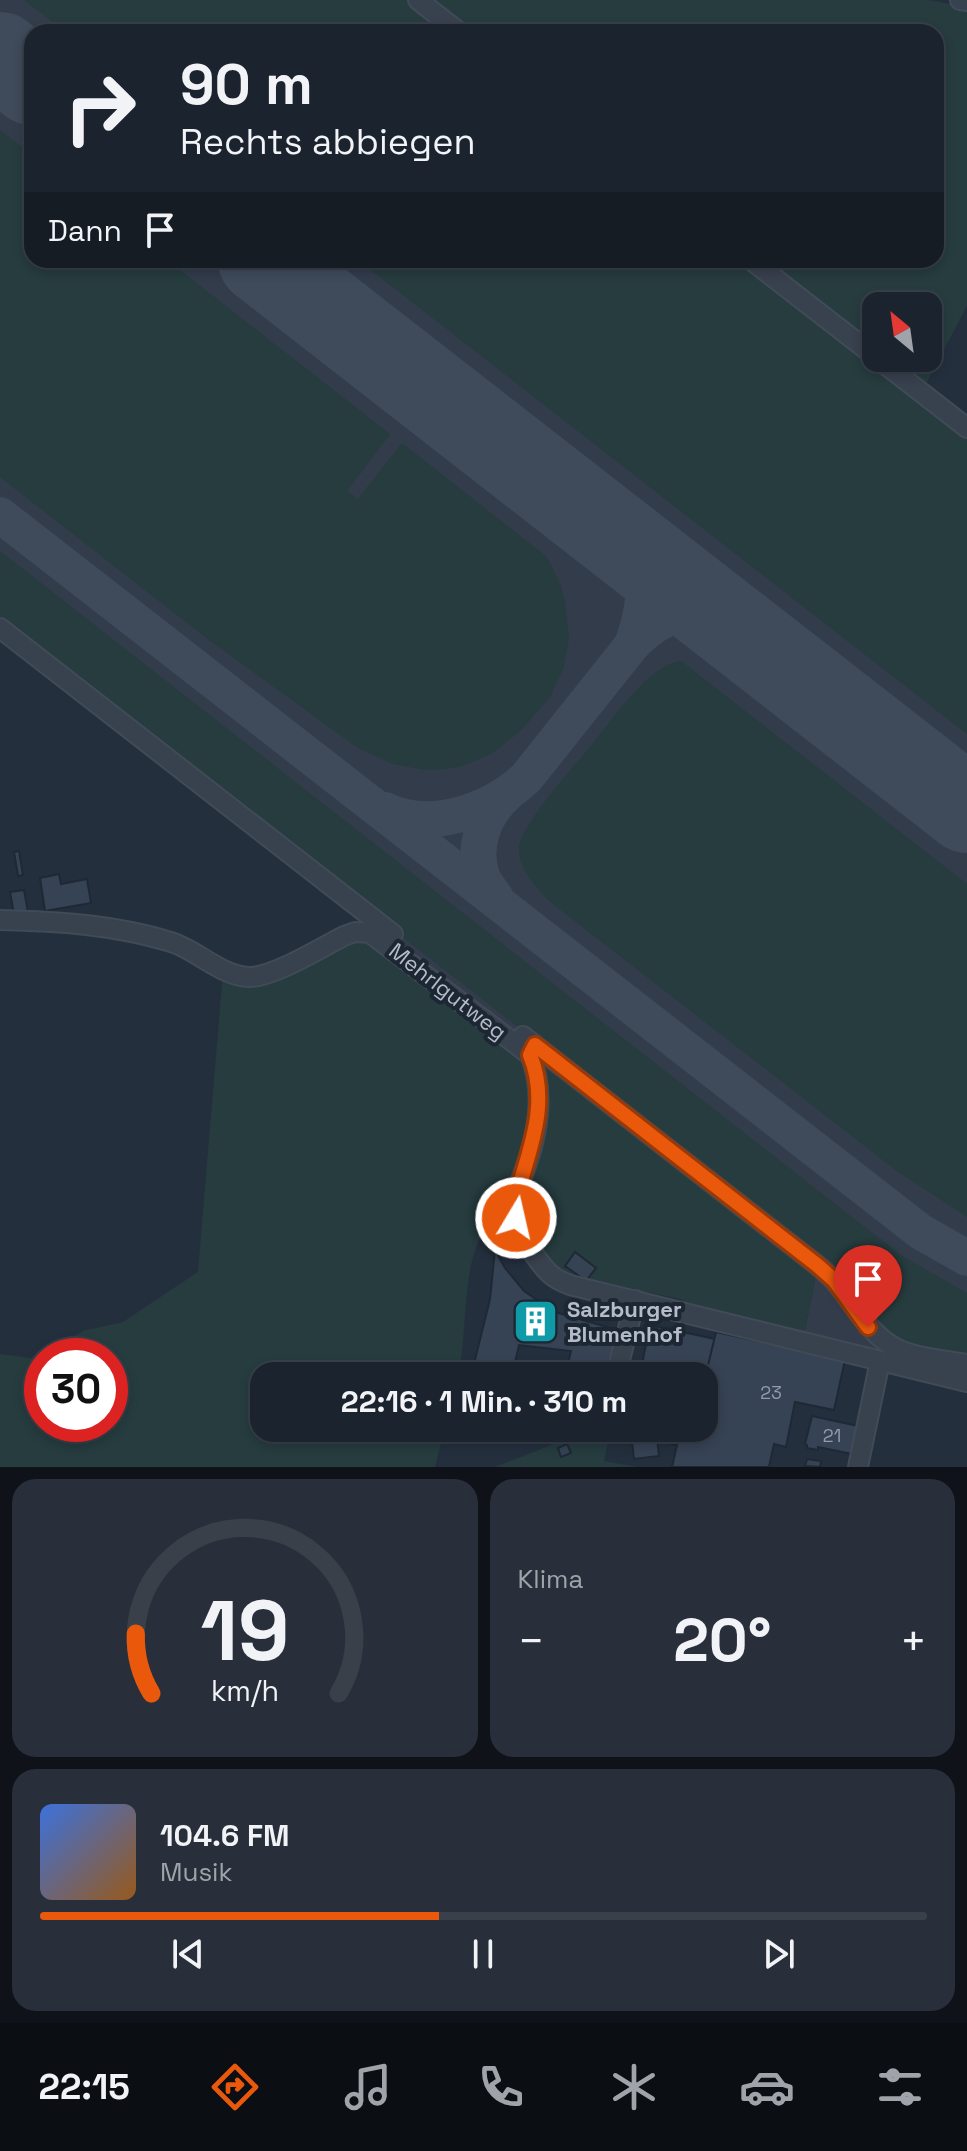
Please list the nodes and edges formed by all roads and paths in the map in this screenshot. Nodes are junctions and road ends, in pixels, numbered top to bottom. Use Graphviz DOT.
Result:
graph roads {
  1 [pos="418,0"];
  2 [pos="960,0"];
  3 [pos="967,1"];
  4 [pos="449,24"];
  5 [pos="761,268"];
  6 [pos="862,346"];
  7 [pos="895,372"];
  8 [pos="967,428"];
  9 [pos="0,628"];
  10 [pos="0,920"];
  11 [pos="532,1050"];
  12 [pos="635,1300"];
  13 [pos="880,1361"];
  14 [pos="620,1362"];
  15 [pos="967,1364"];
  16 [pos="967,1382"];
  17 [pos="858,1467"];
  1 -- 4 [label="street"];
  2 -- 3 [label="street"];
  5 -- 6 [label="street"];
  7 -- 8 [label="street"];
  9 -- 11 [label="street"];
  10 -- 11 [label="street, Mehrlgutweg"];
  11 -- 12 [label="street"];
  11 -- 15 [label="street"];
  12 -- 13 [label="street"];
  12 -- 14 [label="street"];
  13 -- 16 [label="street"];
  13 -- 17 [label="street"];
}
